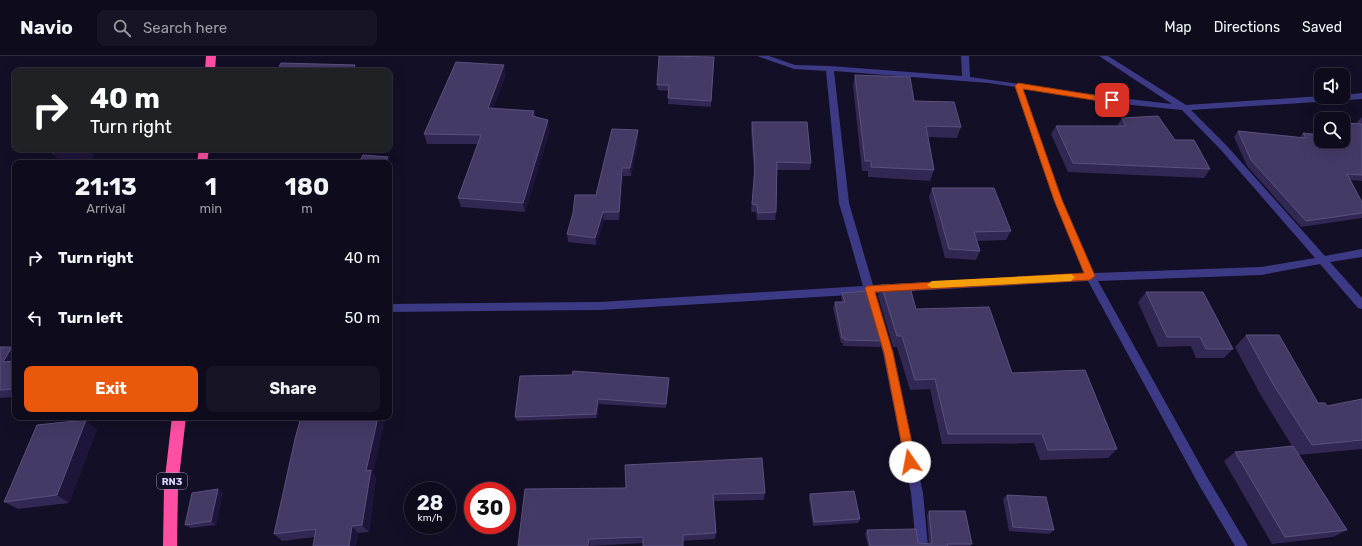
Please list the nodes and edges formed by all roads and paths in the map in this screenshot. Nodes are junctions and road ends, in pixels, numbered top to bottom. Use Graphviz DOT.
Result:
graph roads {
  1 [pos="212,56"];
  2 [pos="761,56"];
  3 [pos="966,56"];
  4 [pos="1103,56"];
  5 [pos="210,68"];
  6 [pos="830,68"];
  7 [pos="966,79"];
  8 [pos="1018,86"];
  9 [pos="1362,96"];
  10 [pos="1184,108"];
  11 [pos="1362,253"];
  12 [pos="1322,260"];
  13 [pos="1090,276"];
  14 [pos="870,288"];
  15 [pos="1362,305"];
  16 [pos="392,308"];
  17 [pos="179,420"];
  18 [pos="170,546"];
  19 [pos="922,546"];
  20 [pos="1242,546"];
  1 -- 5 [label="highway"];
  2 -- 6 [label="street"];
  3 -- 7 [label="street"];
  4 -- 10 [label="street"];
  6 -- 7 [label="street"];
  6 -- 14 [label="street"];
  7 -- 8 [label="street"];
  8 -- 10 [label="street"];
  8 -- 13 [label="street"];
  9 -- 10 [label="street"];
  10 -- 12 [label="street"];
  11 -- 12 [label="street"];
  12 -- 13 [label="street"];
  12 -- 15 [label="street"];
  13 -- 14 [label="street"];
  13 -- 20 [label="street"];
  14 -- 16 [label="street"];
  14 -- 19 [label="street"];
  17 -- 18 [label="highway, RN3"];
}
